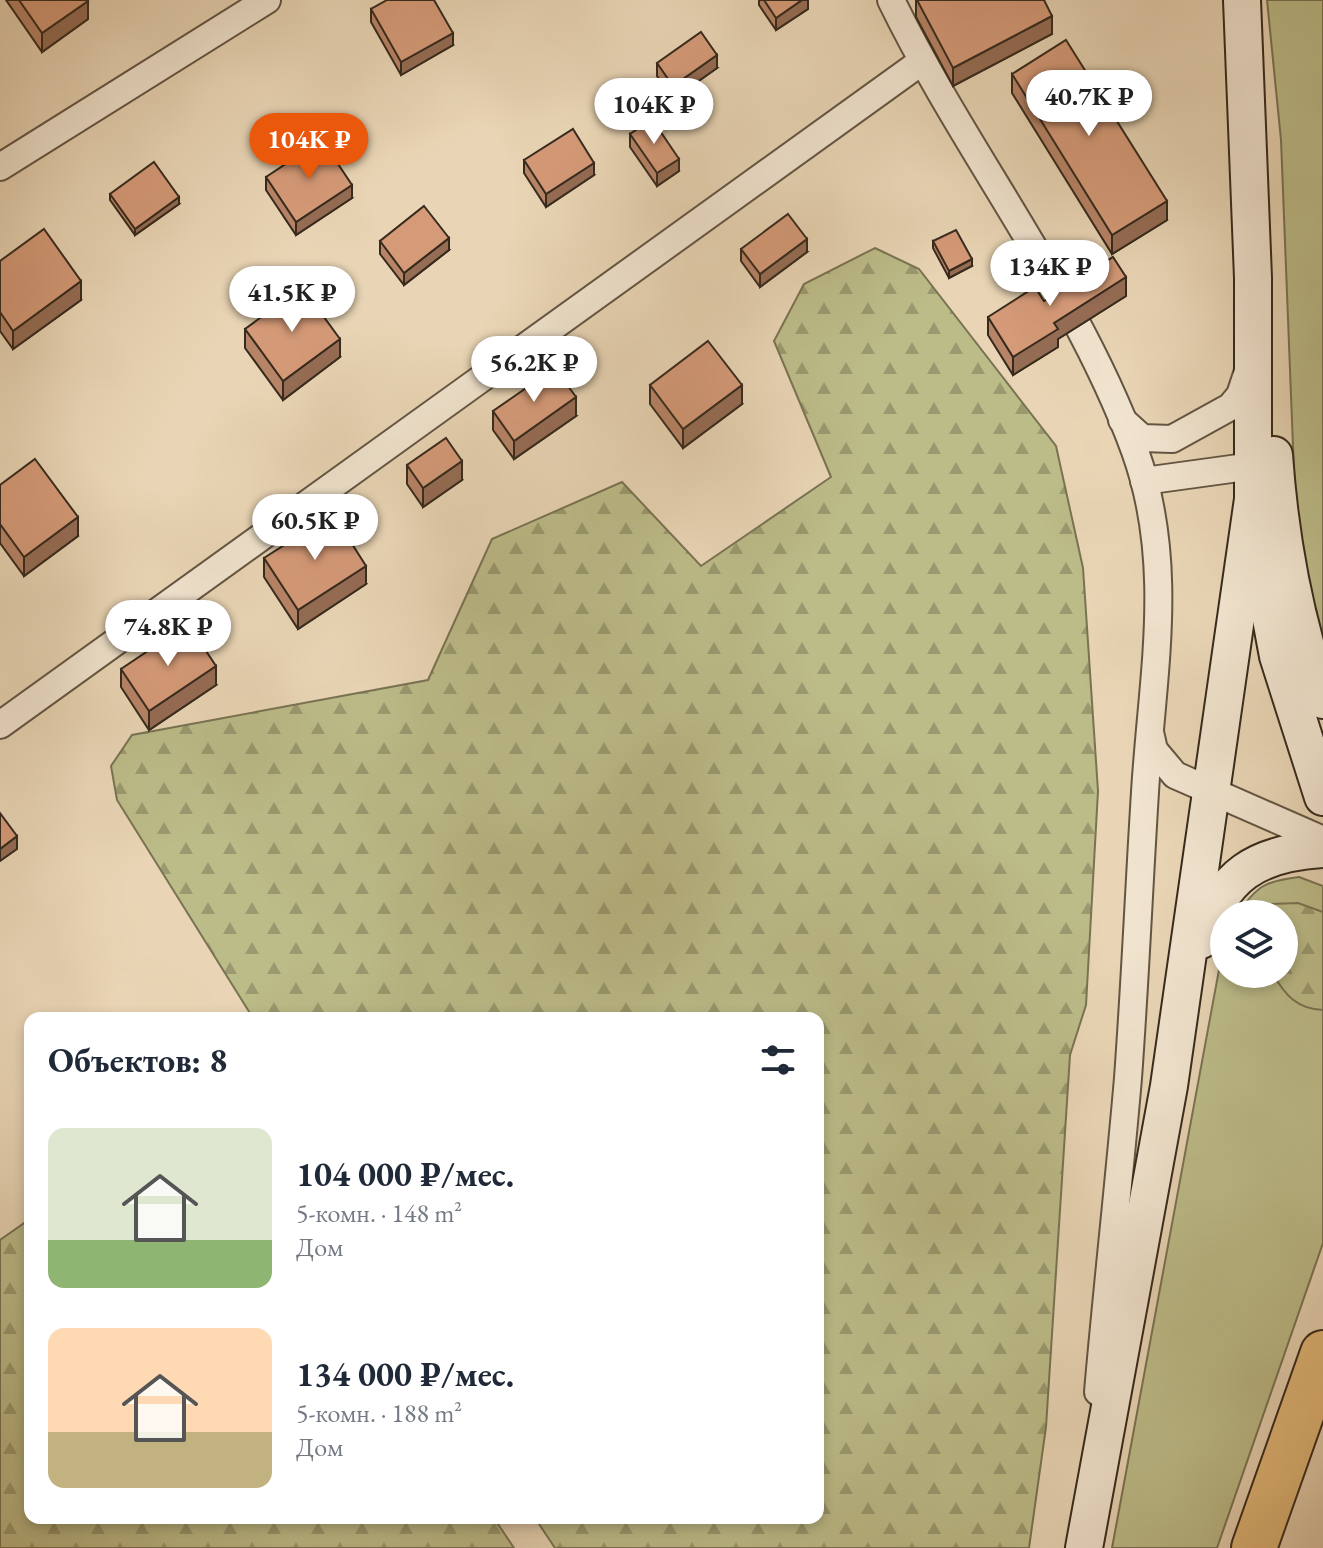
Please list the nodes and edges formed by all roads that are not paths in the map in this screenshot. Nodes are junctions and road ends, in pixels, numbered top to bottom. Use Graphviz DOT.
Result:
graph roads {
  1 [pos="267,0"];
  2 [pos="891,0"];
  3 [pos="1242,0"];
  4 [pos="1241,35"];
  5 [pos="921,62"];
  6 [pos="0,167"];
  7 [pos="1253,338"];
  8 [pos="1122,420"];
  9 [pos="1144,481"];
  10 [pos="1253,482"];
  11 [pos="1323,700"];
  12 [pos="0,725"];
  13 [pos="1149,726"];
  14 [pos="1210,792"];
  15 [pos="1323,797"];
  16 [pos="1323,840"];
  17 [pos="1323,849"];
  18 [pos="1169,1086"];
  19 [pos="1323,1353"];
  20 [pos="1082,1548"];
  21 [pos="1254,1548"];
  1 -- 6 [label="street"];
  2 -- 5 [label="street"];
  3 -- 4 [label="street"];
  4 -- 7 [label="street"];
  4 -- 11 [label="street"];
  5 -- 8 [label="street"];
  5 -- 12 [label="street"];
  7 -- 8 [label="street"];
  7 -- 10 [label="street"];
  8 -- 9 [label="street"];
  9 -- 10 [label="street"];
  9 -- 13 [label="street"];
  10 -- 14 [label="street"];
  10 -- 15 [label="street"];
  13 -- 14 [label="street"];
  13 -- 20 [label="street"];
  14 -- 16 [label="street"];
  14 -- 18 [label="street"];
  17 -- 18 [label="street"];
  18 -- 20 [label="street"];
  19 -- 21 [label="highway"];
}
